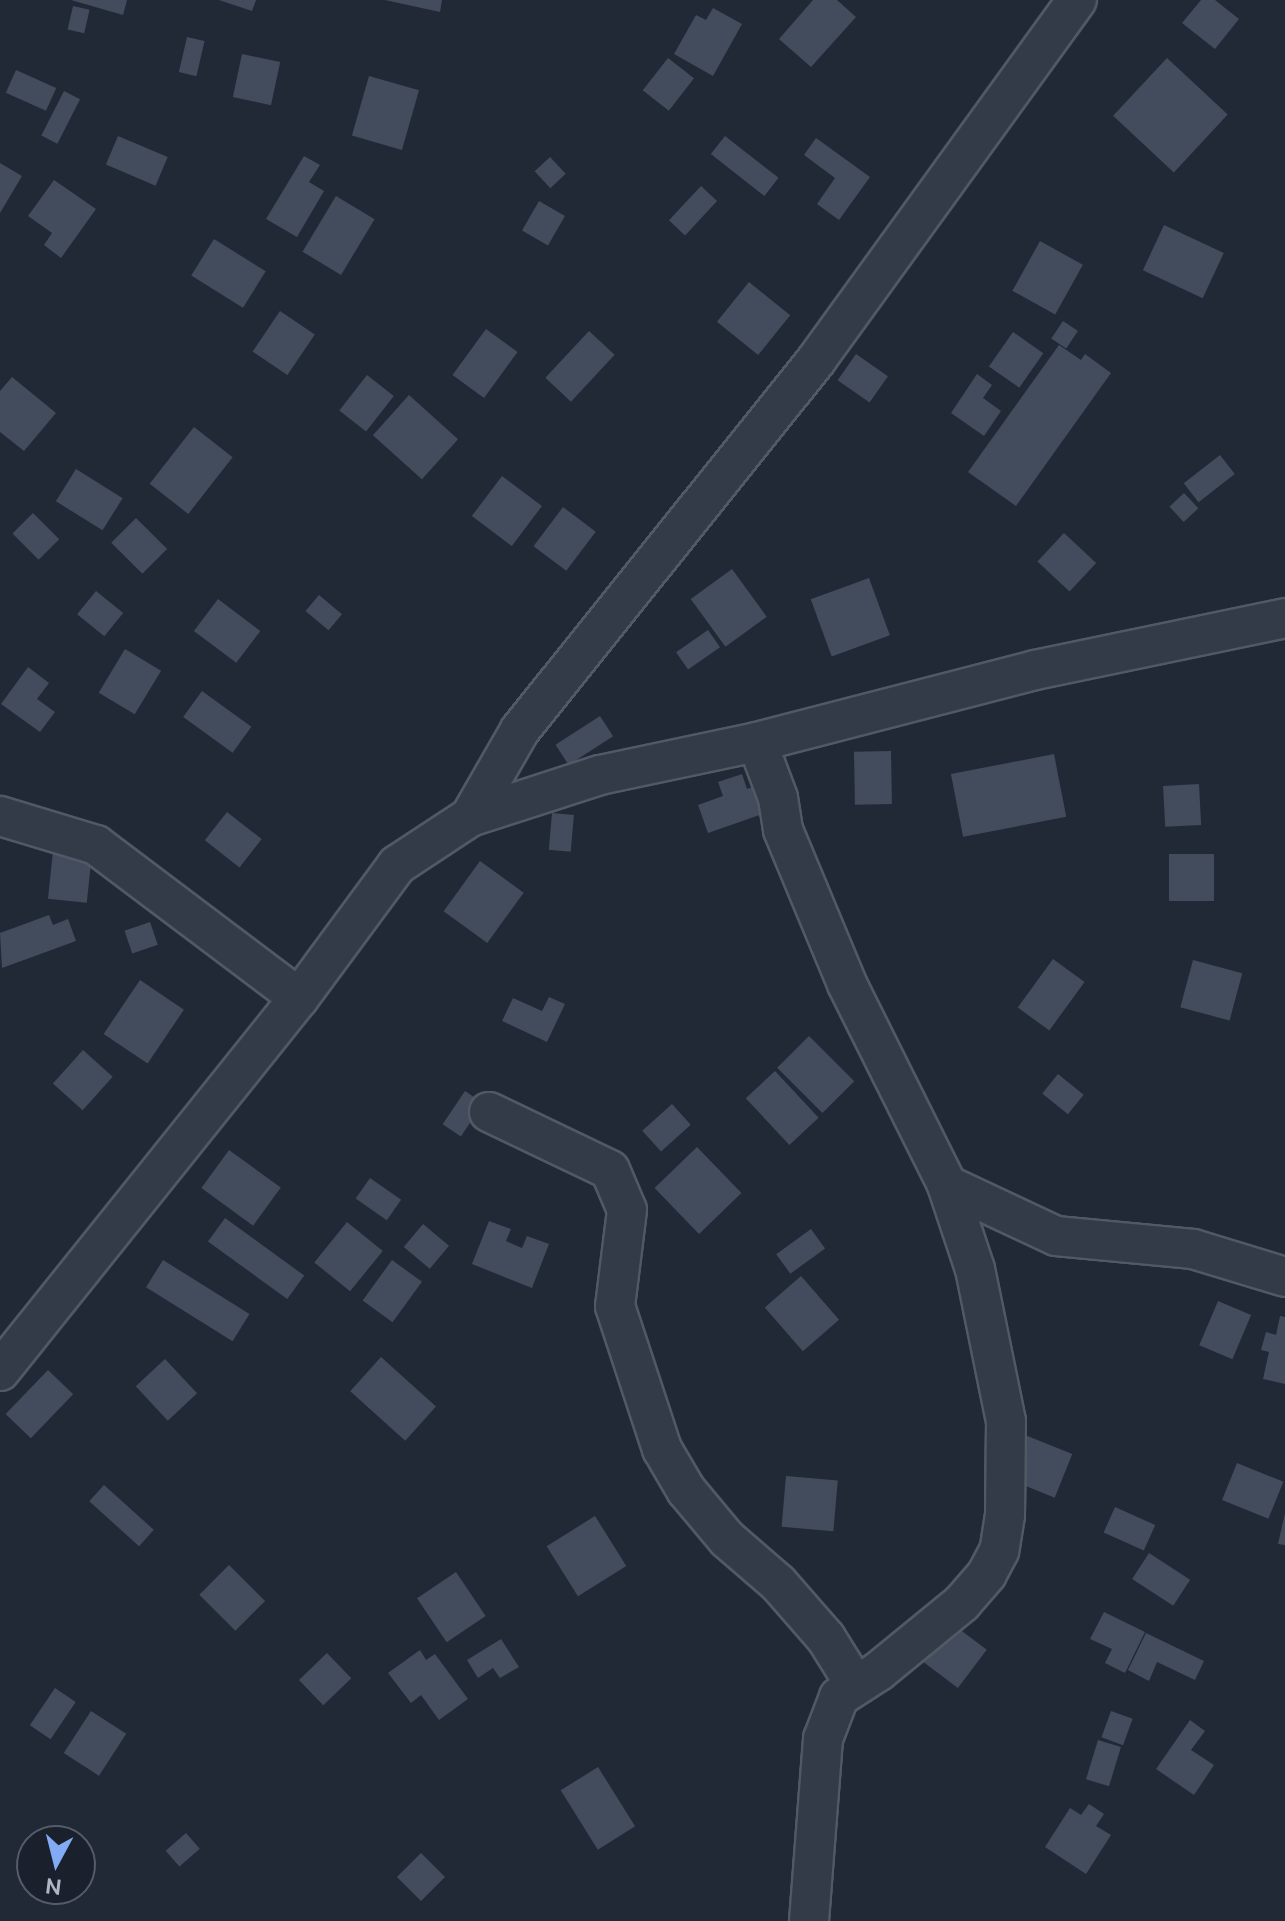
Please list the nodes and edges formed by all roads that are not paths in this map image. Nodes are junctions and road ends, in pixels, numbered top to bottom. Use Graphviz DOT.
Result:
graph roads {
  1 [pos="1077,0"];
  2 [pos="1285,618"];
  3 [pos="757,742"];
  4 [pos="0,816"];
  5 [pos="470,817"];
  6 [pos="299,998"];
  7 [pos="489,1112"];
  8 [pos="947,1185"];
  9 [pos="1285,1277"];
  10 [pos="0,1371"];
  11 [pos="854,1683"];
  12 [pos="809,1921"];
  1 -- 5 [label="street"];
  2 -- 3 [label="street"];
  3 -- 5 [label="street"];
  3 -- 8 [label="street"];
  4 -- 6 [label="street"];
  5 -- 6 [label="street"];
  6 -- 10 [label="street"];
  7 -- 11 [label="street"];
  8 -- 9 [label="street"];
  8 -- 11 [label="street"];
  11 -- 12 [label="street"];
}
